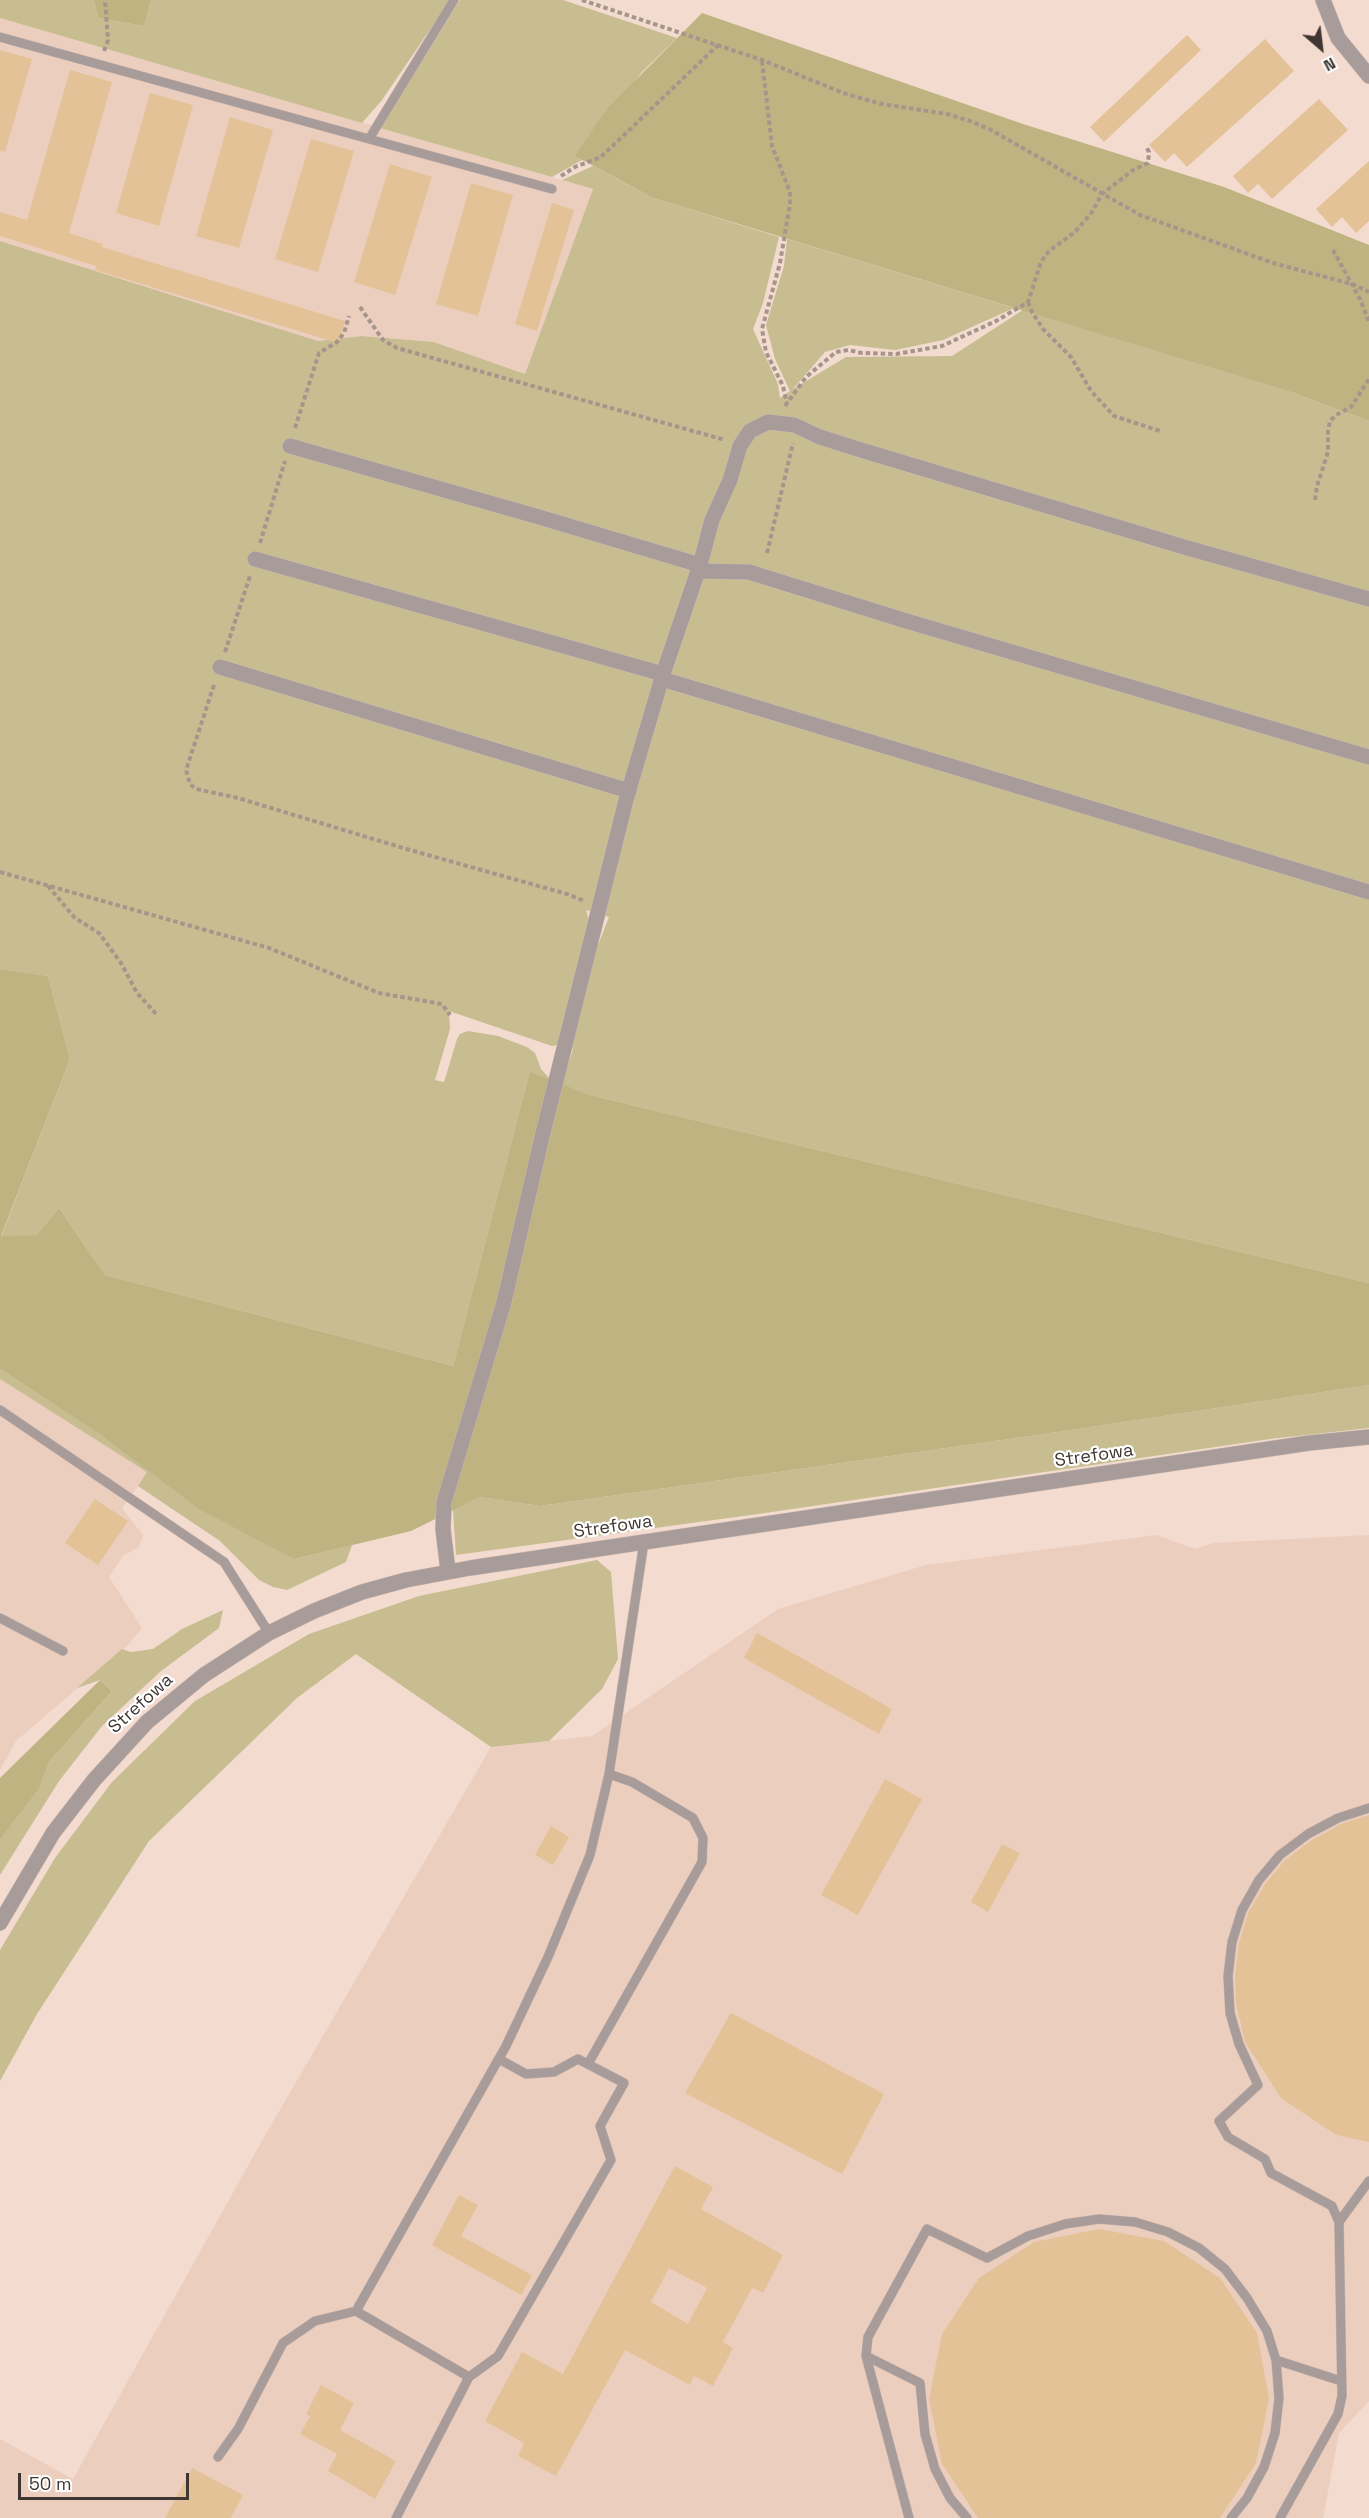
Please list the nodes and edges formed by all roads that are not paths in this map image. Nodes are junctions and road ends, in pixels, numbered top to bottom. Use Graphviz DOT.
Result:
graph roads {
  1 [pos="453,0"];
  2 [pos="1323,0"];
  3 [pos="0,37"];
  4 [pos="1369,76"];
  5 [pos="369,139"];
  6 [pos="551,188"];
  7 [pos="290,446"];
  8 [pos="255,559"];
  9 [pos="699,568"];
  10 [pos="1369,599"];
  11 [pos="220,667"];
  12 [pos="662,677"];
  13 [pos="1369,757"];
  14 [pos="629,791"];
  15 [pos="1369,892"];
  16 [pos="0,1410"];
  17 [pos="1369,1437"];
  18 [pos="644,1542"];
  19 [pos="448,1571"];
  20 [pos="0,1618"];
  21 [pos="269,1633"];
  22 [pos="63,1651"];
  23 [pos="609,1774"];
  24 [pos="1369,1808"];
  25 [pos="0,1923"];
  26 [pos="499,2059"];
  27 [pos="588,2064"];
  28 [pos="1369,2181"];
  29 [pos="1339,2222"];
  30 [pos="356,2311"];
  31 [pos="866,2356"];
  32 [pos="1276,2360"];
  33 [pos="469,2377"];
  34 [pos="1341,2381"];
  35 [pos="218,2457"];
  36 [pos="396,2518"];
  37 [pos="909,2518"];
  38 [pos="967,2518"];
  39 [pos="1231,2518"];
  40 [pos="1280,2518"];
  1 -- 5 [label="lane"];
  2 -- 4 [label="street"];
  3 -- 5 [label="lane"];
  5 -- 6 [label="lane"];
  7 -- 9 [label="street"];
  8 -- 12 [label="street"];
  9 -- 10 [label="street"];
  9 -- 12 [label="street"];
  9 -- 13 [label="street"];
  11 -- 14 [label="street"];
  12 -- 14 [label="street"];
  12 -- 15 [label="street"];
  14 -- 19 [label="street"];
  16 -- 21 [label="lane"];
  17 -- 18 [label="street, Strefowa"];
  18 -- 19 [label="street, Strefowa"];
  18 -- 23 [label="lane"];
  19 -- 21 [label="street, Strefowa"];
  20 -- 22 [label="lane"];
  21 -- 25 [label="street, Strefowa"];
  23 -- 26 [label="lane"];
  23 -- 27 [label="lane"];
  24 -- 29 [label="lane"];
  26 -- 27 [label="lane"];
  26 -- 30 [label="lane"];
  27 -- 33 [label="lane"];
  28 -- 29 [label="lane"];
  29 -- 34 [label="lane"];
  30 -- 33 [label="lane"];
  30 -- 35 [label="lane"];
  31 -- 32 [label="lane"];
  31 -- 37 [label="lane"];
  31 -- 38 [label="lane"];
  32 -- 34 [label="lane"];
  32 -- 39 [label="lane"];
  33 -- 36 [label="lane"];
  34 -- 40 [label="lane"];
}
